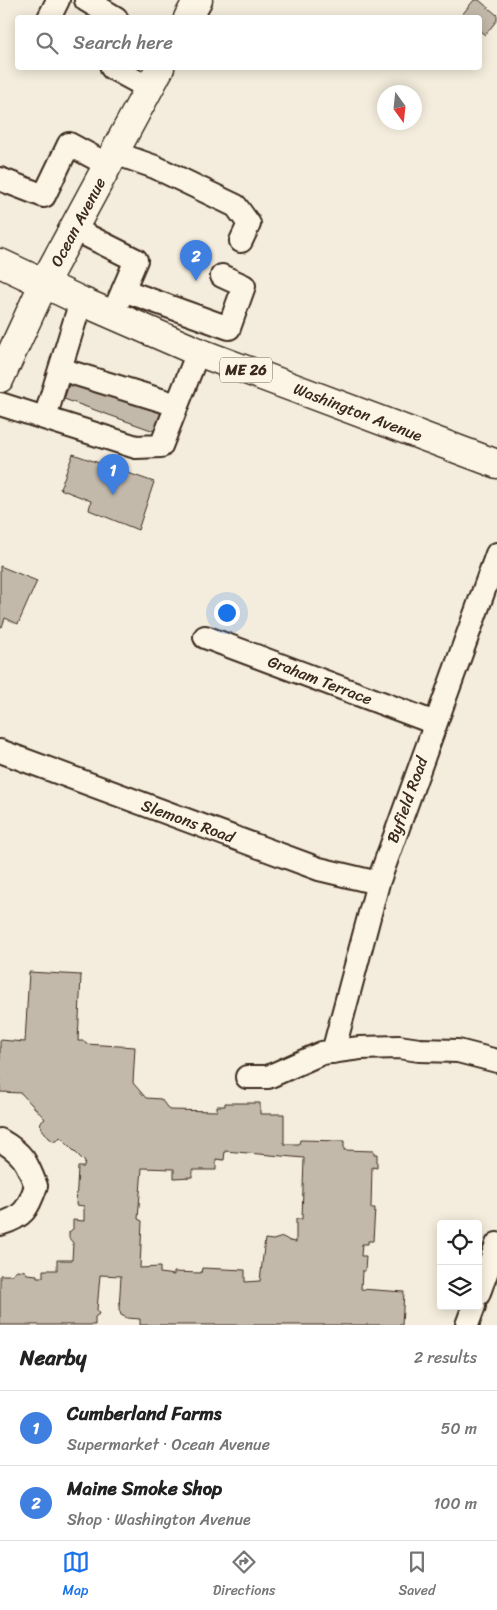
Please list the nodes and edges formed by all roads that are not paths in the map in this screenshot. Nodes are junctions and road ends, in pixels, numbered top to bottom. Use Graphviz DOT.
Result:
graph roads {
  1 [pos="58,0"];
  2 [pos="86,0"];
  3 [pos="198,0"];
  4 [pos="50,15"];
  5 [pos="111,15"];
  6 [pos="190,15"];
  7 [pos="121,70"];
  8 [pos="155,78"];
  9 [pos="111,160"];
  10 [pos="0,179"];
  11 [pos="74,229"];
  12 [pos="241,241"];
  13 [pos="0,262"];
  14 [pos="222,276"];
  15 [pos="44,283"];
  16 [pos="123,290"];
  17 [pos="81,301"];
  18 [pos="112,314"];
  19 [pos="198,352"];
  20 [pos="60,369"];
  21 [pos="0,378"];
  22 [pos="0,404"];
  23 [pos="177,406"];
  24 [pos="45,418"];
  25 [pos="497,464"];
  26 [pos="497,554"];
  27 [pos="205,637"];
  28 [pos="435,723"];
  29 [pos="0,752"];
  30 [pos="378,883"];
  31 [pos="333,1052"];
  32 [pos="497,1060"];
  33 [pos="247,1077"];
  34 [pos="0,1140"];
  35 [pos="0,1224"];
  36 [pos="497,1244"];
  37 [pos="482,1284"];
  38 [pos="473,1310"];
  39 [pos="467,1325"];
  1 -- 4 [label="street"];
  2 -- 5 [label="street"];
  3 -- 6 [label="main road"];
  7 -- 8 [label="street"];
  8 -- 9 [label="main road, Ocean Avenue"];
  9 -- 10 [label="street"];
  9 -- 11 [label="main road, Ocean Avenue"];
  9 -- 12 [label="street"];
  11 -- 15 [label="main road, Ocean Avenue"];
  11 -- 16 [label="street"];
  13 -- 15 [label="main road, Washington Avenue / ME 26"];
  14 -- 16 [label="street"];
  15 -- 17 [label="main road, Washington Avenue / ME 26"];
  15 -- 21 [label="main road, Ocean Avenue"];
  16 -- 18 [label="street"];
  17 -- 18 [label="main road, Washington Avenue / ME 26"];
  17 -- 20 [label="street"];
  18 -- 19 [label="main road, Washington Avenue / ME 26"];
  19 -- 23 [label="street"];
  19 -- 25 [label="main road, Washington Avenue / ME 26"];
  20 -- 23 [label="street"];
  20 -- 24 [label="street"];
  22 -- 24 [label="street"];
  23 -- 24 [label="street"];
  26 -- 28 [label="street, Byfield Road"];
  27 -- 28 [label="street, Graham Terrace"];
  28 -- 30 [label="street, Byfield Road"];
  29 -- 30 [label="street, Slemons Road"];
  30 -- 31 [label="street, Byfield Road"];
  31 -- 32 [label="street"];
  31 -- 33 [label="street"];
  34 -- 35 [label="street"];
  36 -- 37 [label="street"];
  38 -- 39 [label="street"];
}
